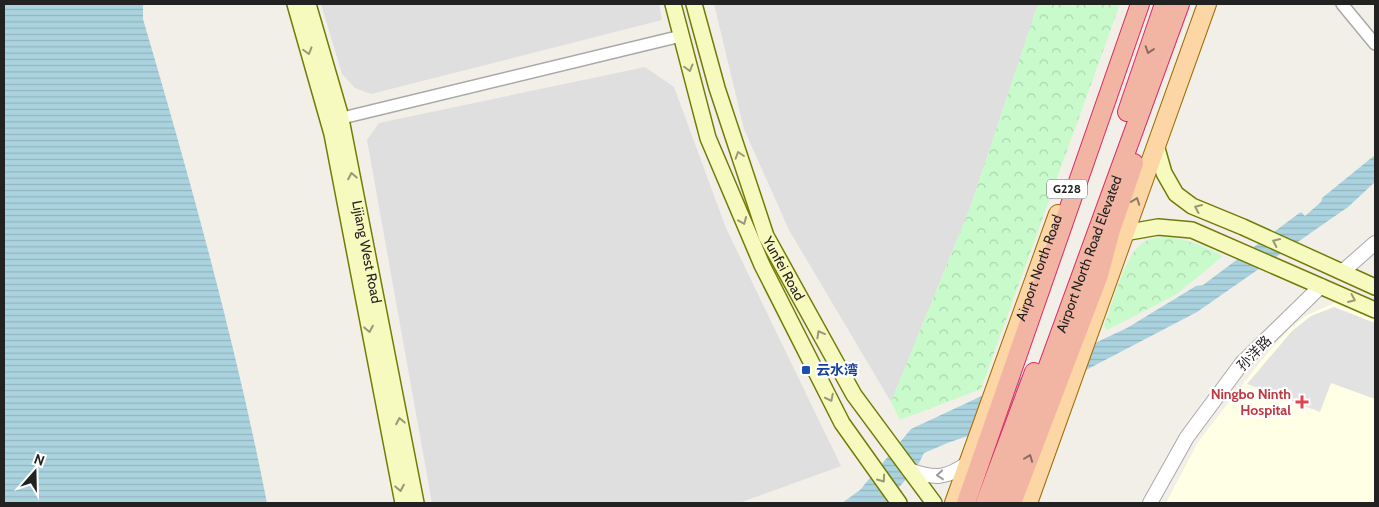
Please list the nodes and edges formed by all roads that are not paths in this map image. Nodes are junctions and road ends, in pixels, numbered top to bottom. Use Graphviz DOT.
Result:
graph roads {
  1 [pos="295,4"];
  2 [pos="308,4"];
  3 [pos="674,4"];
  4 [pos="694,4"];
  5 [pos="1134,4"];
  6 [pos="1140,4"];
  7 [pos="1164,4"];
  8 [pos="1180,4"];
  9 [pos="1189,4"];
  10 [pos="1207,4"];
  11 [pos="1342,4"];
  12 [pos="681,36"];
  13 [pos="1375,44"];
  14 [pos="334,120"];
  15 [pos="1156,145"];
  16 [pos="1124,233"];
  17 [pos="1375,243"];
  18 [pos="1342,272"];
  19 [pos="1321,286"];
  20 [pos="1375,287"];
  21 [pos="1375,310"];
  22 [pos="968,463"];
  23 [pos="909,469"];
  24 [pos="403,503"];
  25 [pos="416,503"];
  26 [pos="899,503"];
  27 [pos="934,503"];
  28 [pos="954,503"];
  29 [pos="966,503"];
  30 [pos="985,503"];
  31 [pos="998,503"];
  32 [pos="1012,503"];
  33 [pos="1028,503"];
  34 [pos="1150,503"];
  1 -- 14 [label="main road, one-way"];
  2 -- 14 [label="main road, Lijiang West Road"];
  3 -- 12 [label="main road, Yunfei Road"];
  23 -- 4 [label="main road, Yunfei Road, one-way"];
  5 -- 22 [label="main road, Airport North Road / G228"];
  6 -- 29 [label="highway"];
  7 -- 30 [label="highway, Airport North Road Elevated, one-way"];
  8 -- 31 [label="highway, Airport North Road Elevated"];
  32 -- 9 [label="highway, one-way"];
  10 -- 15 [label="main road"];
  11 -- 13 [label="street"];
  12 -- 14 [label="street"];
  12 -- 26 [label="main road, Yunfei Road, one-way"];
  14 -- 24 [label="main road, one-way"];
  25 -- 14 [label="main road, Lijiang West Road, one-way"];
  16 -- 15 [label="main road, one-way"];
  18 -- 15 [label="main road, one-way"];
  16 -- 19 [label="main road"];
  16 -- 33 [label="main road"];
  17 -- 18 [label="street"];
  18 -- 20 [label="main road"];
  19 -- 21 [label="main road, one-way"];
  19 -- 34 [label="street, 孙洋路"];
  22 -- 23 [label="street, one-way"];
  22 -- 28 [label="main road, Airport North Road / G228"];
  23 -- 27 [label="main road, Yunfei Road"];
}
